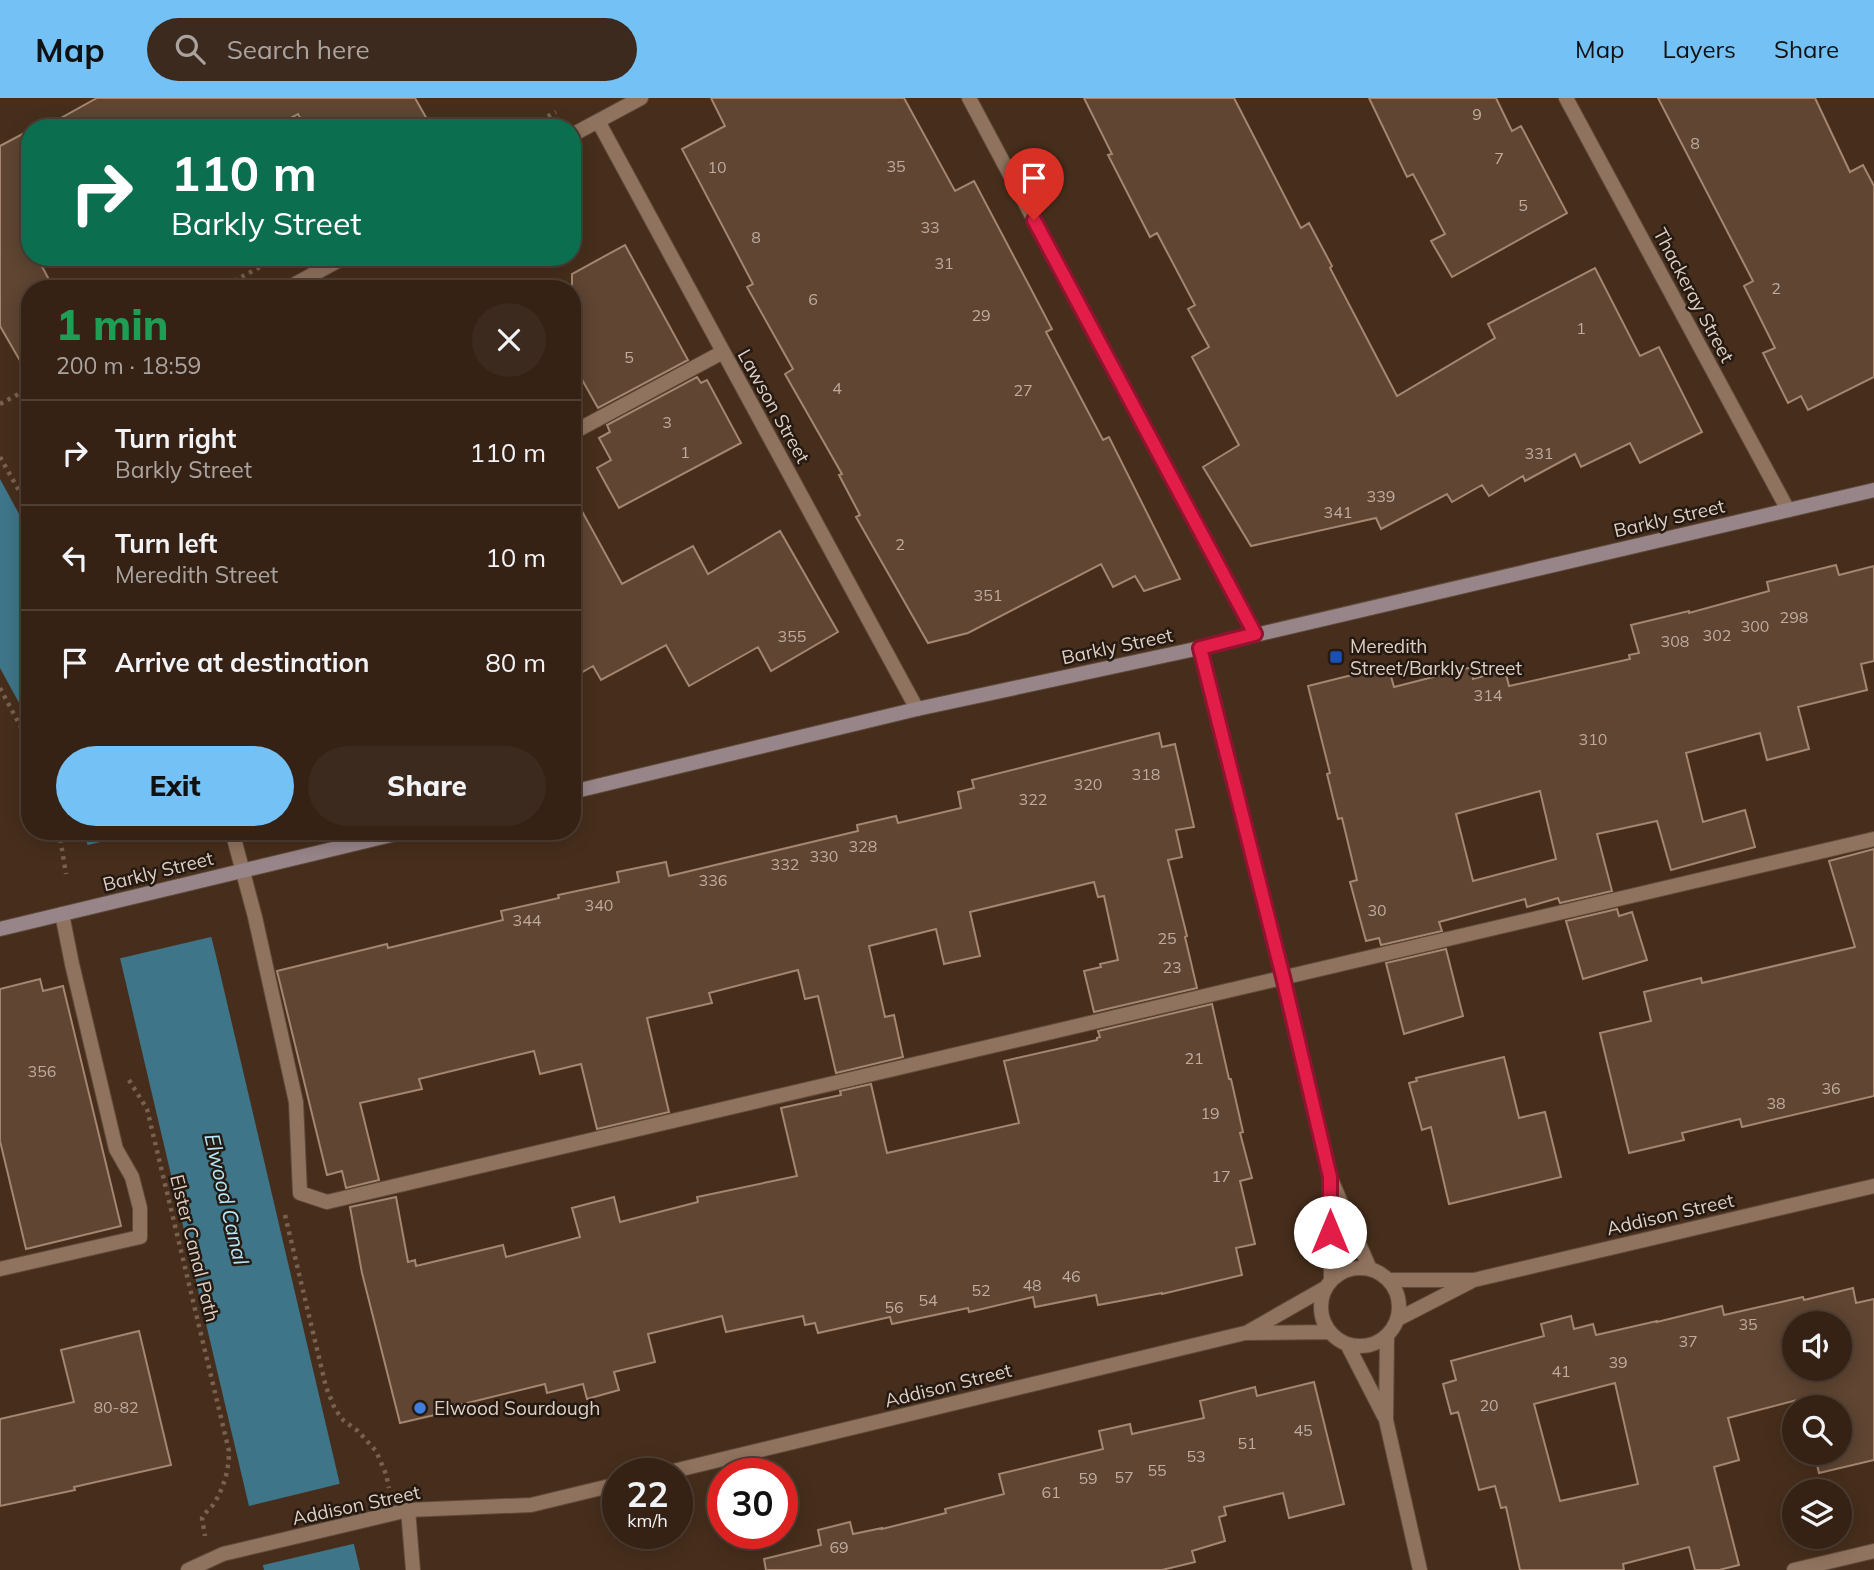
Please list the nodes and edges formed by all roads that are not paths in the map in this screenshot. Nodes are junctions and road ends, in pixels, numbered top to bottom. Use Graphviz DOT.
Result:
graph roads {
  1 [pos="640,98"];
  2 [pos="970,98"];
  3 [pos="1566,98"];
  4 [pos="598,121"];
  5 [pos="581,130"];
  6 [pos="328,266"];
  7 [pos="303,280"];
  8 [pos="723,352"];
  9 [pos="581,428"];
  10 [pos="1874,490"];
  11 [pos="1788,510"];
  12 [pos="1255,634"];
  13 [pos="1200,648"];
  14 [pos="917,709"];
  15 [pos="581,790"];
  16 [pos="1874,838"];
  17 [pos="234,840"];
  18 [pos="371,840"];
  19 [pos="243,871"];
  20 [pos="62,914"];
  21 [pos="0,929"];
  22 [pos="1283,977"];
  23 [pos="1330,1177"];
  24 [pos="1874,1186"];
  25 [pos="0,1269"];
  26 [pos="1370,1269"];
  27 [pos="1389,1280"];
  28 [pos="1474,1280"];
  29 [pos="1328,1284"];
  30 [pos="1398,1319"];
  31 [pos="1330,1332"];
  32 [pos="1245,1333"];
  33 [pos="1387,1336"];
  34 [pos="1347,1344"];
  35 [pos="1386,1420"];
  36 [pos="693,1466"];
  37 [pos="602,1488"];
  38 [pos="408,1510"];
  39 [pos="1874,1551"];
  40 [pos="212,1564"];
  41 [pos="188,1570"];
  42 [pos="413,1570"];
  43 [pos="1419,1570"];
  44 [pos="1794,1570"];
  1 -- 4 [label="street"];
  2 -- 12 [label="street"];
  3 -- 11 [label="street, Thackeray Street"];
  4 -- 5 [label="street"];
  4 -- 8 [label="street, Lawson Street"];
  6 -- 7 [label="street"];
  8 -- 9 [label="street"];
  8 -- 14 [label="street, Lawson Street"];
  10 -- 11 [label="main road, Barkly Street"];
  11 -- 12 [label="main road, Barkly Street"];
  12 -- 13 [label="main road, Barkly Street"];
  13 -- 14 [label="main road, Barkly Street"];
  13 -- 22 [label="street"];
  14 -- 15 [label="main road, Barkly Street"];
  16 -- 22 [label="street"];
  17 -- 19 [label="street"];
  18 -- 19 [label="main road, Barkly Street"];
  19 -- 20 [label="main road, Barkly Street"];
  19 -- 22 [label="street"];
  20 -- 21 [label="main road, Barkly Street"];
  20 -- 25 [label="street"];
  22 -- 23 [label="street"];
  23 -- 26 [label="street"];
  23 -- 29 [label="street"];
  24 -- 28 [label="street, Addison Street"];
  26 -- 27 [label="street"];
  26 -- 29 [label="street"];
  27 -- 28 [label="street, Addison Street"];
  27 -- 30 [label="street"];
  28 -- 30 [label="street, Addison Street"];
  29 -- 31 [label="street"];
  29 -- 32 [label="street, Addison Street"];
  30 -- 33 [label="street"];
  31 -- 32 [label="street, Addison Street"];
  31 -- 34 [label="street"];
  32 -- 36 [label="street, Addison Street"];
  33 -- 34 [label="street"];
  33 -- 35 [label="street"];
  34 -- 35 [label="street"];
  35 -- 43 [label="street"];
  37 -- 38 [label="street, Addison Street"];
  38 -- 40 [label="street, Addison Street"];
  38 -- 42 [label="street"];
  39 -- 44 [label="street"];
  40 -- 41 [label="street, Addison Street"];
}
